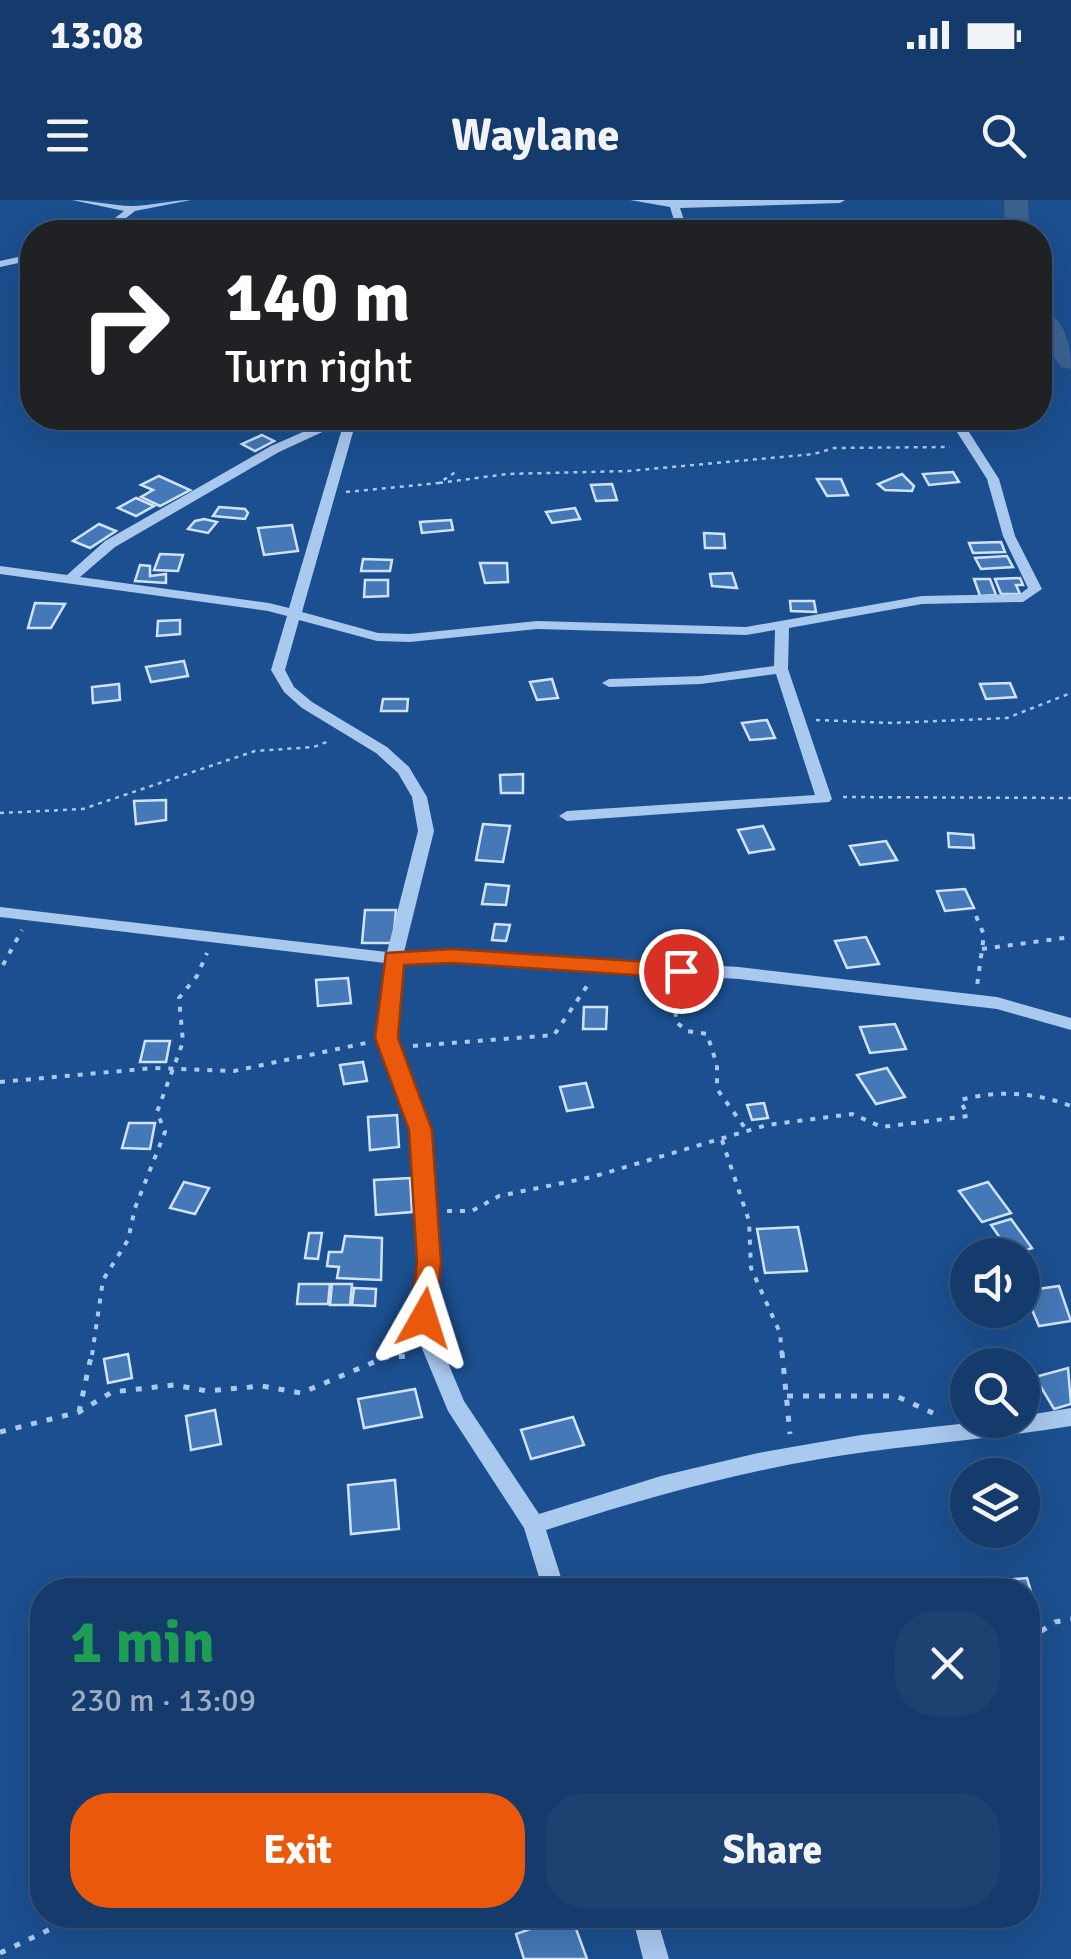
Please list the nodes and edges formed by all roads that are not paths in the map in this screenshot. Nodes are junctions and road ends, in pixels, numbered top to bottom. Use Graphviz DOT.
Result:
graph roads {
  1 [pos="77,200"];
  2 [pos="186,200"];
  3 [pos="636,200"];
  4 [pos="840,200"];
  5 [pos="674,203"];
  6 [pos="132,209"];
  7 [pos="118,220"];
  8 [pos="320,430"];
  9 [pos="344,430"];
  10 [pos="962,430"];
  11 [pos="0,570"];
  12 [pos="69,580"];
  13 [pos="291,613"];
  14 [pos="782,628"];
  15 [pos="781,669"];
  16 [pos="609,684"];
  17 [pos="567,816"];
  18 [pos="0,912"];
  19 [pos="394,958"];
  20 [pos="1071,1024"];
  21 [pos="1071,1417"];
  22 [pos="534,1525"];
  23 [pos="550,1578"];
  24 [pos="648,1928"];
  25 [pos="656,1959"];
  1 -- 6 [label="street"];
  2 -- 6 [label="street"];
  3 -- 5 [label="street"];
  4 -- 5 [label="street"];
  6 -- 7 [label="street"];
  8 -- 12 [label="street"];
  9 -- 13 [label="street"];
  10 -- 14 [label="street"];
  11 -- 12 [label="street"];
  12 -- 13 [label="street"];
  13 -- 14 [label="street"];
  13 -- 19 [label="street"];
  14 -- 15 [label="street"];
  15 -- 16 [label="street"];
  15 -- 17 [label="street"];
  18 -- 19 [label="street"];
  19 -- 20 [label="street"];
  19 -- 22 [label="street"];
  21 -- 22 [label="street"];
  22 -- 23 [label="street"];
  24 -- 25 [label="street"];
}
